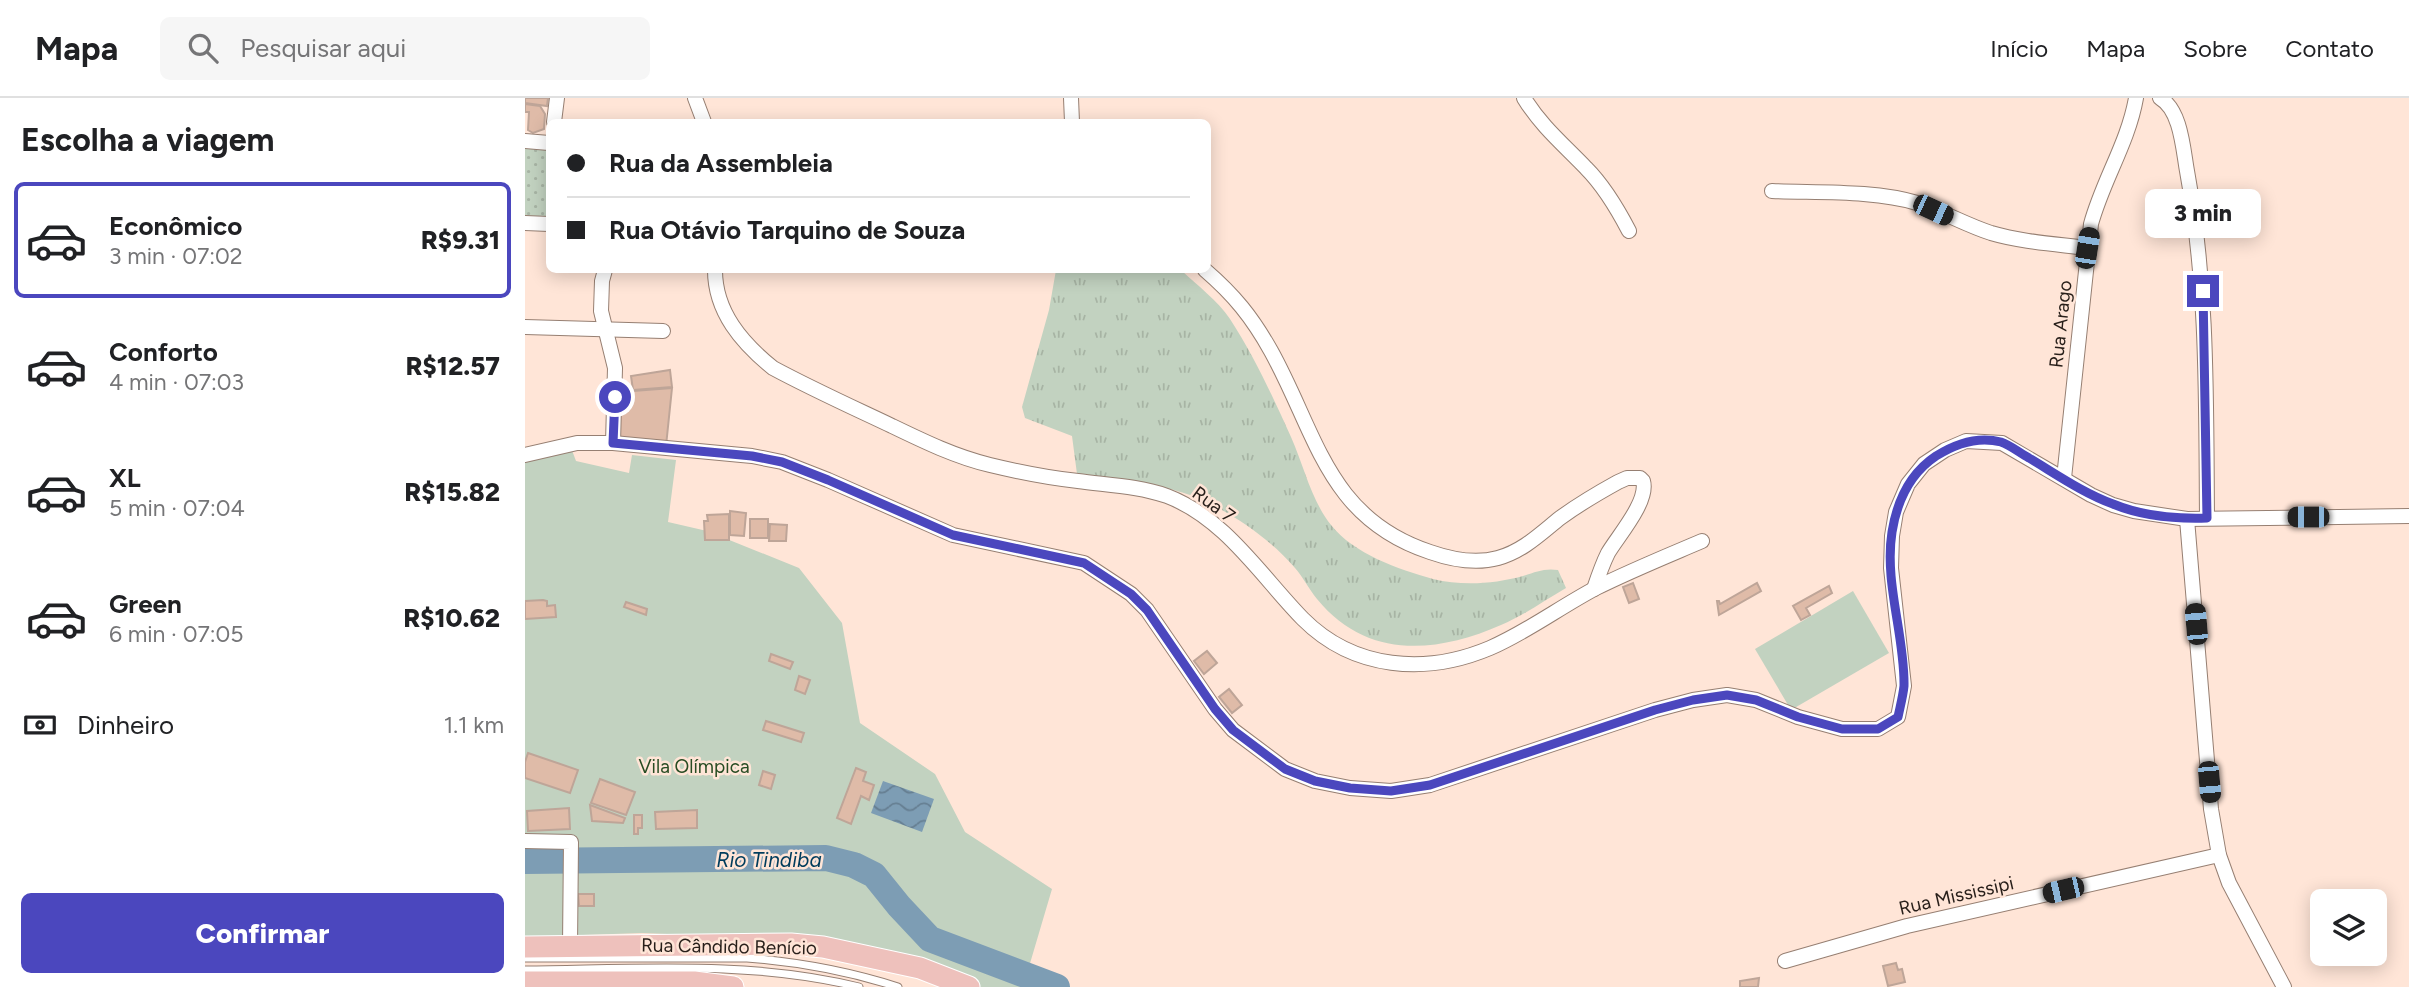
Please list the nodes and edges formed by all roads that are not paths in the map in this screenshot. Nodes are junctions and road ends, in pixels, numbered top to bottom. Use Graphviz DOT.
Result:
graph roads {
  1 [pos="557,98"];
  2 [pos="695,98"];
  3 [pos="1071,98"];
  4 [pos="1524,98"];
  5 [pos="2136,98"];
  6 [pos="2160,98"];
  7 [pos="554,119"];
  8 [pos="703,119"];
  9 [pos="1072,119"];
  10 [pos="525,141"];
  11 [pos="546,143"];
  12 [pos="1772,191"];
  13 [pos="525,223"];
  14 [pos="546,224"];
  15 [pos="1629,231"];
  16 [pos="2087,248"];
  17 [pos="604,273"];
  18 [pos="715,273"];
  19 [pos="1208,273"];
  20 [pos="525,327"];
  21 [pos="605,330"];
  22 [pos="663,331"];
  23 [pos="613,443"];
  24 [pos="525,455"];
  25 [pos="2064,478"];
  26 [pos="2409,516"];
  27 [pos="2207,518"];
  28 [pos="2187,519"];
  29 [pos="1702,541"];
  30 [pos="1594,589"];
  31 [pos="525,841"];
  32 [pos="2219,855"];
  33 [pos="570,946"];
  34 [pos="525,947"];
  35 [pos="525,958"];
  36 [pos="1785,961"];
  37 [pos="525,970"];
  38 [pos="525,982"];
  39 [pos="733,987"];
  40 [pos="859,987"];
  41 [pos="898,987"];
  42 [pos="969,987"];
  43 [pos="2284,987"];
  1 -- 7 [label="street"];
  2 -- 8 [label="street"];
  3 -- 9 [label="street"];
  4 -- 15 [label="street"];
  5 -- 16 [label="street, Rua Arago"];
  6 -- 27 [label="street"];
  10 -- 11 [label="street"];
  12 -- 16 [label="street"];
  13 -- 14 [label="street"];
  16 -- 25 [label="street, Rua Arago"];
  17 -- 21 [label="street"];
  18 -- 30 [label="street, Rua 7"];
  19 -- 30 [label="street"];
  20 -- 21 [label="street"];
  21 -- 22 [label="street"];
  21 -- 23 [label="street"];
  23 -- 24 [label="street"];
  23 -- 25 [label="street"];
  25 -- 28 [label="street"];
  26 -- 27 [label="street"];
  27 -- 28 [label="street"];
  28 -- 32 [label="street"];
  29 -- 30 [label="street, Rua 7"];
  31 -- 33 [label="street"];
  32 -- 36 [label="street, Rua Mississipi"];
  32 -- 43 [label="street"];
  33 -- 34 [label="main road, Rua Cândido Benício"];
  33 -- 42 [label="main road, Rua Cândido Benício"];
  35 -- 41 [label="lane"];
  37 -- 40 [label="lane"];
  38 -- 39 [label="main road, Rua Cândido Benício"];
}
